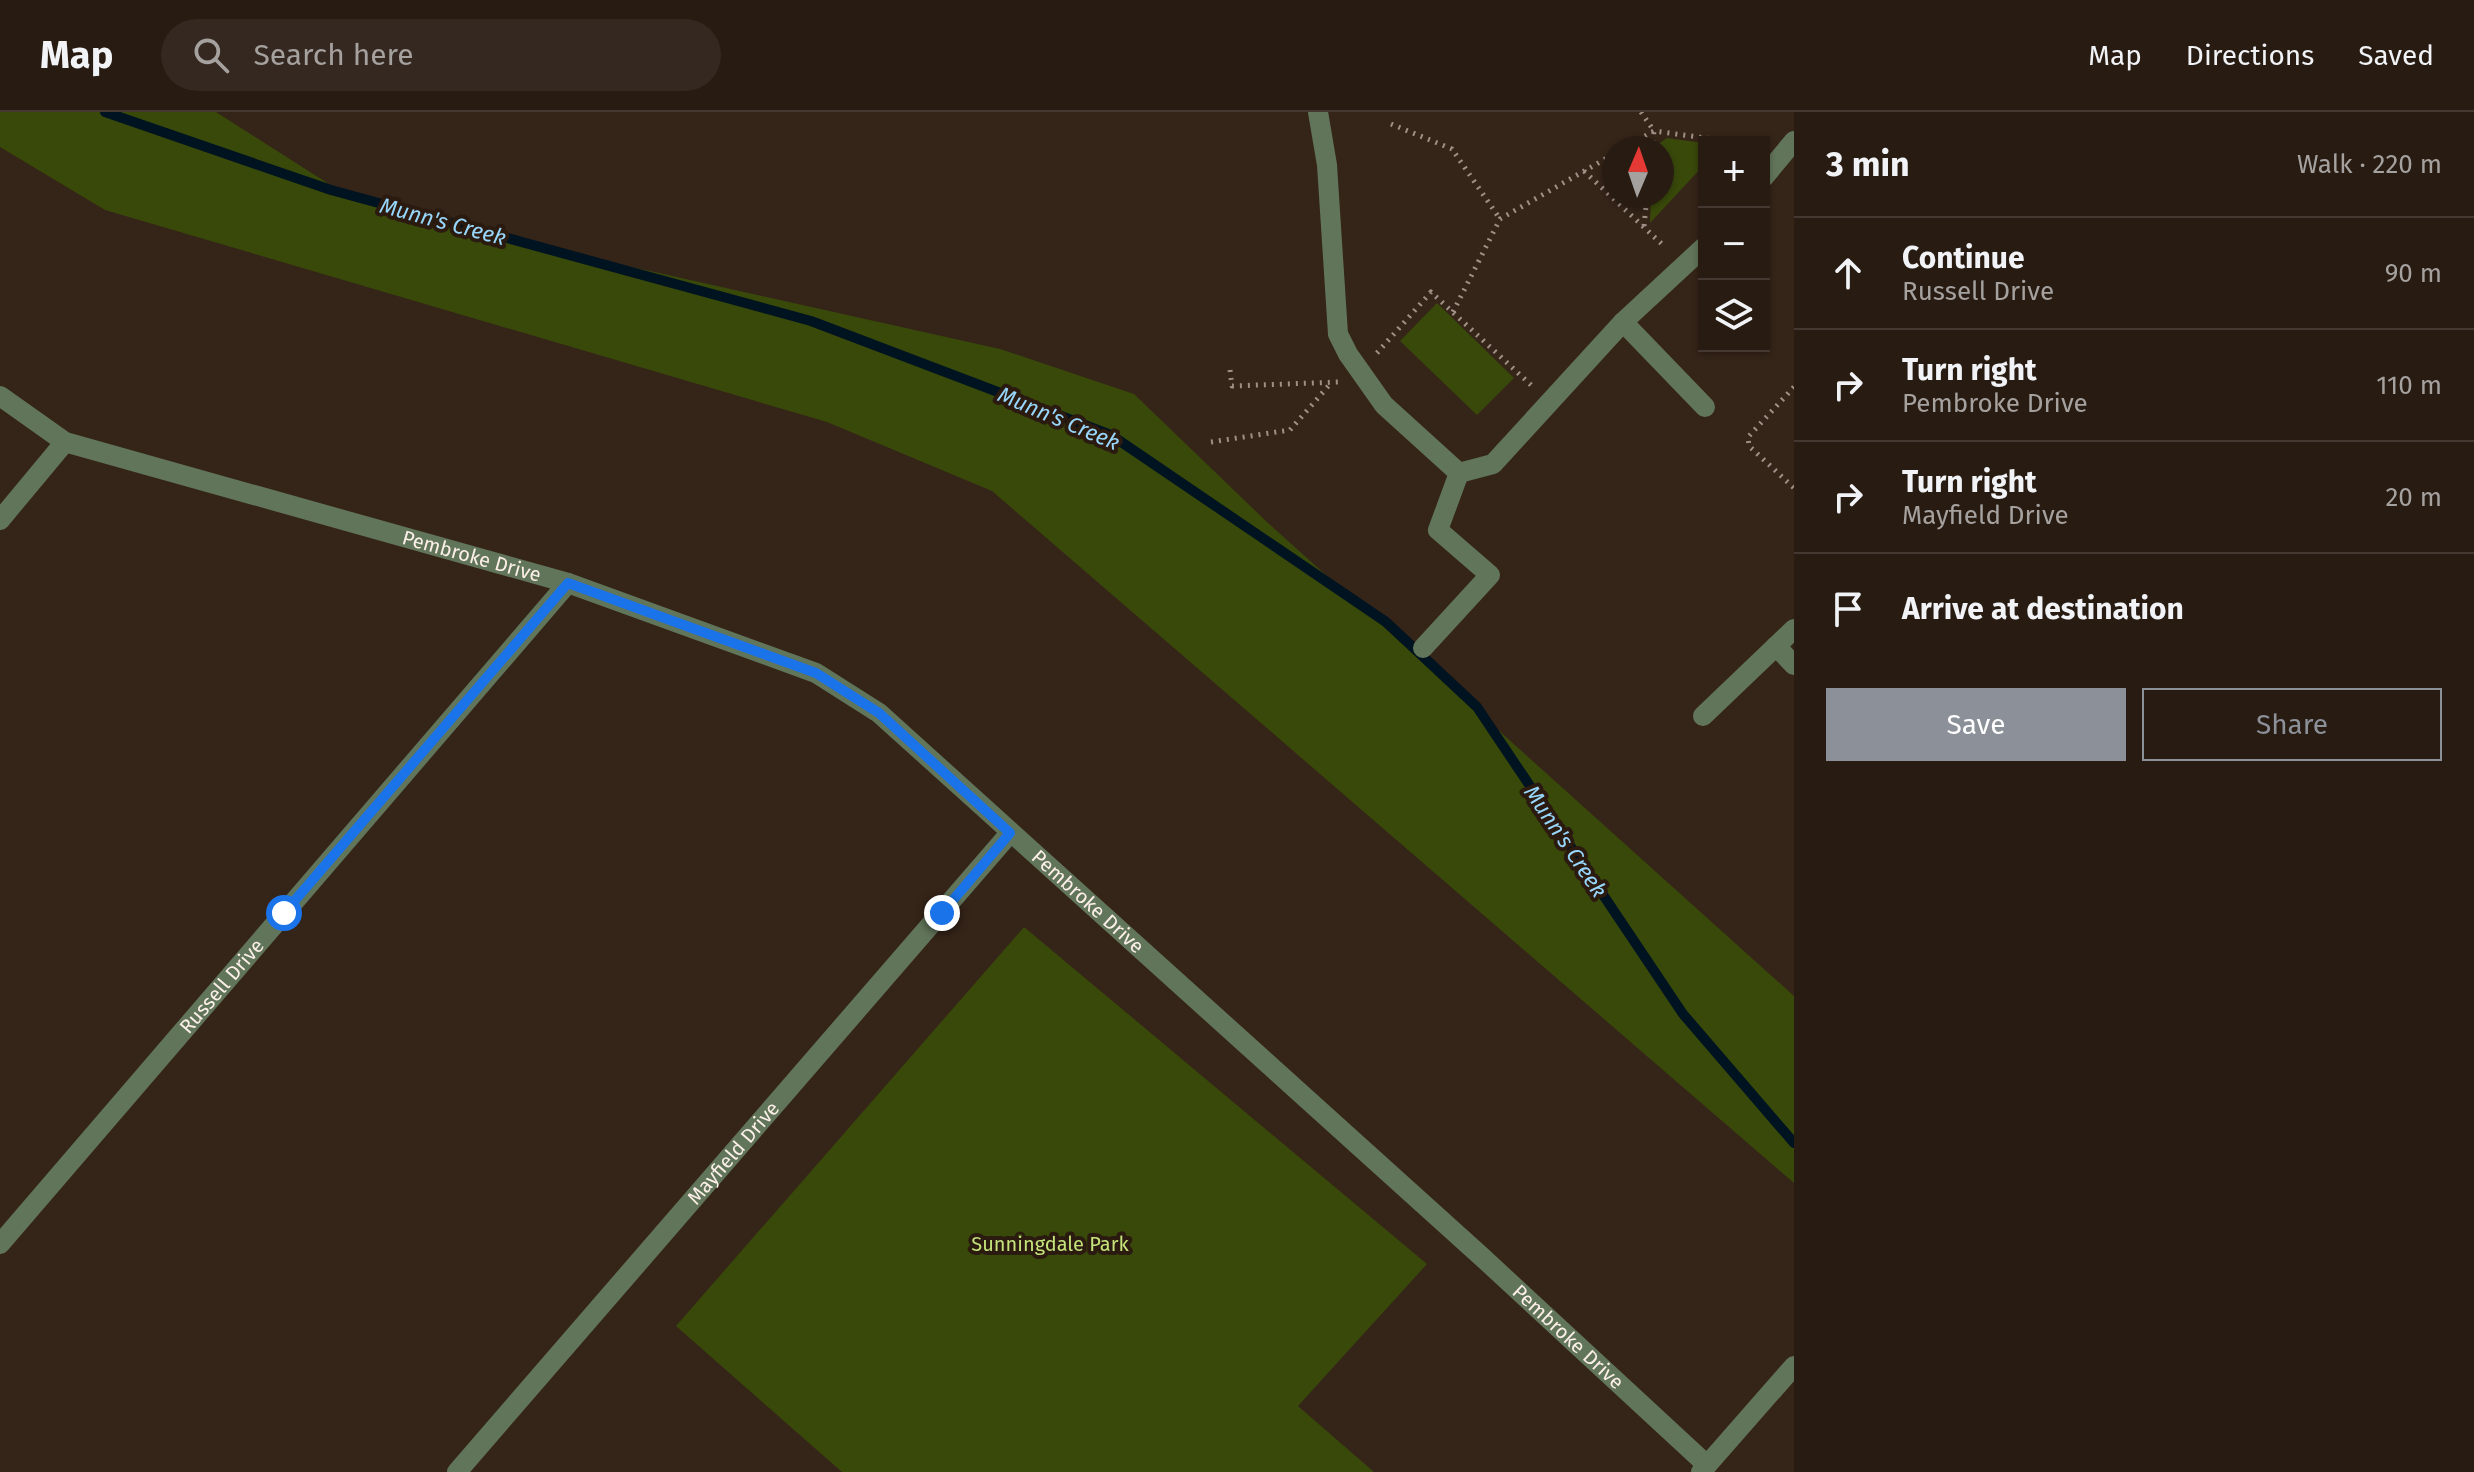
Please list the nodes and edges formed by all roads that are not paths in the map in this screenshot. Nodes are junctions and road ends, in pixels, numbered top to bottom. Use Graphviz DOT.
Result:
graph roads {
  1 [pos="1318,112"];
  2 [pos="1794,141"];
  3 [pos="1770,170"];
  4 [pos="1698,252"];
  5 [pos="1623,322"];
  6 [pos="0,396"];
  7 [pos="1705,407"];
  8 [pos="65,442"];
  9 [pos="1459,473"];
  10 [pos="0,520"];
  11 [pos="568,583"];
  12 [pos="1794,629"];
  13 [pos="1776,646"];
  14 [pos="1423,648"];
  15 [pos="1794,665"];
  16 [pos="1703,716"];
  17 [pos="1010,833"];
  18 [pos="0,1244"];
  19 [pos="1794,1366"];
  20 [pos="1704,1468"];
  21 [pos="457,1472"];
  1 -- 9 [label="street"];
  2 -- 3 [label="street"];
  4 -- 5 [label="street"];
  5 -- 7 [label="street"];
  5 -- 9 [label="street"];
  6 -- 8 [label="street, Pembroke Drive"];
  8 -- 10 [label="street"];
  8 -- 11 [label="street, Pembroke Drive"];
  9 -- 14 [label="street"];
  11 -- 17 [label="street, Pembroke Drive"];
  11 -- 18 [label="street, Russell Drive"];
  12 -- 13 [label="street"];
  13 -- 15 [label="street"];
  13 -- 16 [label="street"];
  17 -- 20 [label="street, Pembroke Drive"];
  17 -- 21 [label="street, Mayfield Drive"];
  19 -- 20 [label="street"];
}
